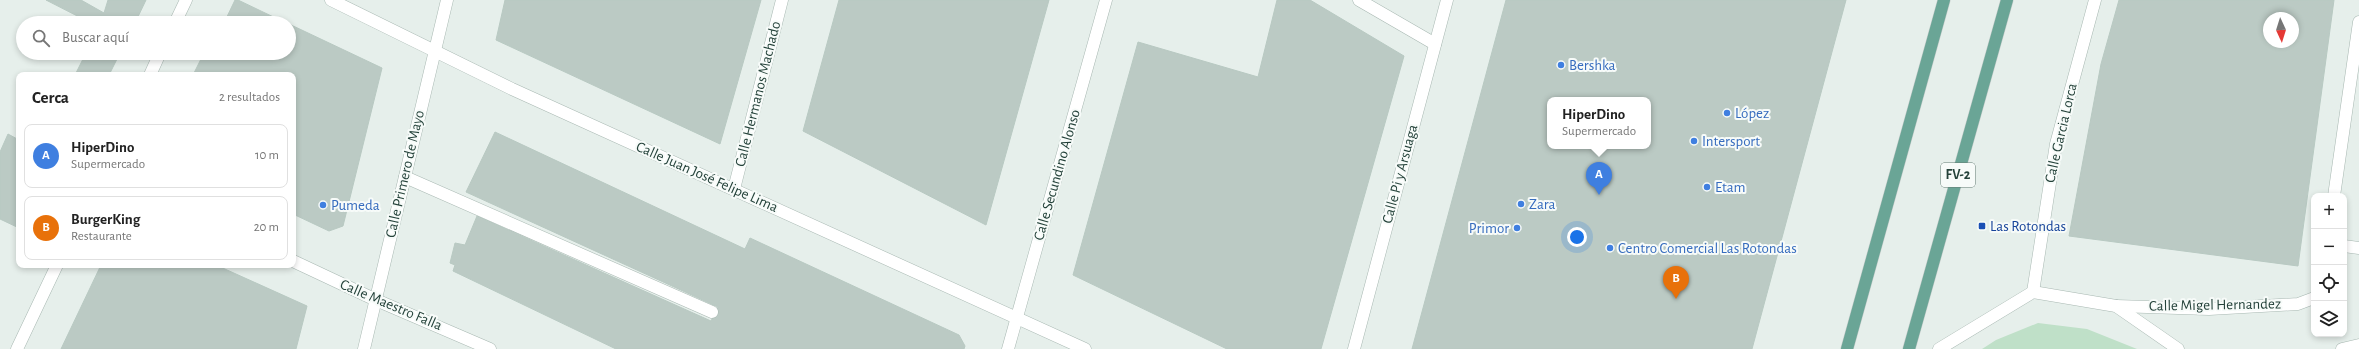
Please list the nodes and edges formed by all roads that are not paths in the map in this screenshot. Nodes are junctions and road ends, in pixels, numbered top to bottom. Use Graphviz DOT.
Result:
graph roads {
  1 [pos="186,0"];
  2 [pos="331,0"];
  3 [pos="447,0"];
  4 [pos="782,0"];
  5 [pos="1106,0"];
  6 [pos="1359,0"];
  7 [pos="1447,0"];
  8 [pos="1944,0"];
  9 [pos="2007,0"];
  10 [pos="2095,0"];
  11 [pos="178,16"];
  12 [pos="2359,22"];
  13 [pos="1435,44"];
  14 [pos="435,50"];
  15 [pos="157,60"];
  16 [pos="151,72"];
  17 [pos="405,177"];
  18 [pos="734,189"];
  19 [pos="2334,193"];
  20 [pos="2347,246"];
  21 [pos="2359,248"];
  22 [pos="296,262"];
  23 [pos="56,268"];
  24 [pos="2033,292"];
  25 [pos="2311,299"];
  26 [pos="376,300"];
  27 [pos="2116,306"];
  28 [pos="712,312"];
  29 [pos="1017,318"];
  30 [pos="2359,345"];
  31 [pos="17,349"];
  32 [pos="364,349"];
  33 [pos="490,349"];
  34 [pos="1008,349"];
  35 [pos="1085,349"];
  36 [pos="1354,349"];
  37 [pos="1847,349"];
  38 [pos="1909,349"];
  39 [pos="1939,349"];
  40 [pos="2178,349"];
  41 [pos="2342,349"];
  1 -- 11 [label="street"];
  2 -- 14 [label="street, Calle Juan José Felipe Lima"];
  3 -- 14 [label="street, Calle Primero de Mayo"];
  4 -- 18 [label="street, Calle Hermanos Machado"];
  5 -- 29 [label="street, Calle Secundino Alonso"];
  6 -- 13 [label="street"];
  7 -- 13 [label="street, Calle Pi y Arsuaga"];
  8 -- 37 [label="main road"];
  9 -- 38 [label="main road, FV-2"];
  10 -- 24 [label="street, Calle Garcia Lorca"];
  12 -- 19 [label="street"];
  13 -- 36 [label="street, Calle Pi y Arsuaga"];
  14 -- 17 [label="street, Calle Primero de Mayo"];
  14 -- 18 [label="street, Calle Juan José Felipe Lima"];
  15 -- 16 [label="street"];
  17 -- 26 [label="street, Calle Primero de Mayo"];
  17 -- 28 [label="street"];
  18 -- 29 [label="street, Calle Juan José Felipe Lima"];
  20 -- 21 [label="street"];
  22 -- 26 [label="street, Calle Maestro Falla"];
  23 -- 31 [label="street"];
  24 -- 27 [label="street, Calle Migel Hernandez"];
  24 -- 39 [label="street"];
  25 -- 27 [label="street, Calle Migel Hernandez"];
  26 -- 32 [label="street, Calle Primero de Mayo"];
  26 -- 33 [label="street, Calle Maestro Falla"];
  27 -- 40 [label="street"];
  29 -- 34 [label="street, Calle Secundino Alonso"];
  29 -- 35 [label="street, Calle Juan José Felipe Lima"];
  30 -- 41 [label="street"];
}
